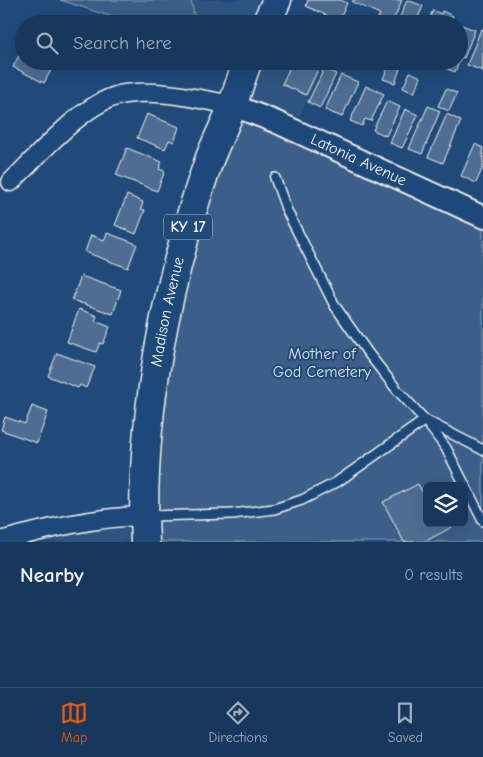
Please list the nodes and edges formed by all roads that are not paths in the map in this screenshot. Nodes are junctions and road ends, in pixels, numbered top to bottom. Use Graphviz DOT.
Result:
graph roads {
  1 [pos="277,0"];
  2 [pos="270,15"];
  3 [pos="244,70"];
  4 [pos="232,105"];
  5 [pos="275,178"];
  6 [pos="11,182"];
  7 [pos="483,216"];
  8 [pos="425,420"];
  9 [pos="483,450"];
  10 [pos="483,521"];
  11 [pos="144,529"];
  12 [pos="0,541"];
  1 -- 2 [label="main road"];
  3 -- 4 [label="main road, Madison Avenue / KY 17"];
  4 -- 6 [label="street"];
  4 -- 7 [label="street, Latonia Avenue"];
  4 -- 11 [label="main road, Madison Avenue / KY 17"];
  5 -- 8 [label="lane"];
  8 -- 9 [label="lane"];
  8 -- 10 [label="lane"];
  8 -- 11 [label="lane"];
  11 -- 12 [label="street"];
}
